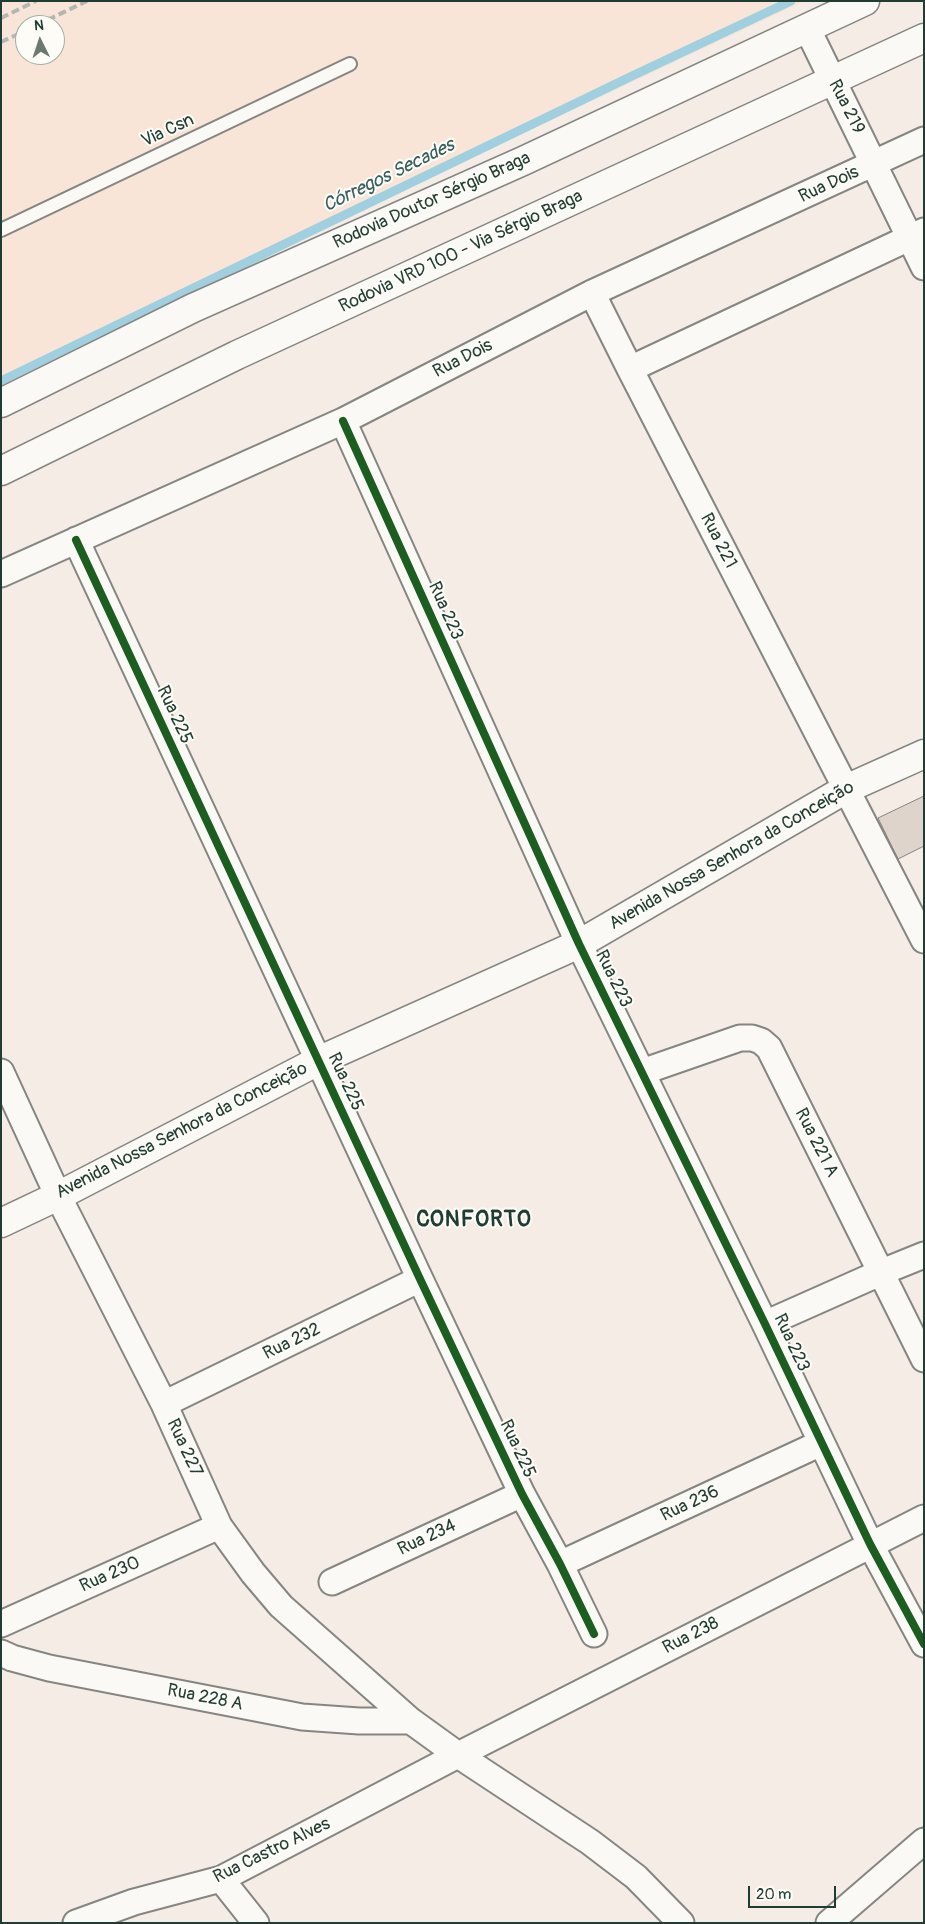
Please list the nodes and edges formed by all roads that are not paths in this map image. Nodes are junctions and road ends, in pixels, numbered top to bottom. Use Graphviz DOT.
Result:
graph roads {
  1 [pos="865,1"];
  2 [pos="807,28"];
  3 [pos="924,38"];
  4 [pos="350,64"];
  5 [pos="833,80"];
  6 [pos="924,140"];
  7 [pos="875,164"];
  8 [pos="1,230"];
  9 [pos="916,234"];
  10 [pos="924,267"];
  11 [pos="592,293"];
  12 [pos="630,369"];
  13 [pos="1,403"];
  14 [pos="343,420"];
  15 [pos="1,471"];
  16 [pos="76,540"];
  17 [pos="1,574"];
  18 [pos="924,754"];
  19 [pos="846,789"];
  20 [pos="924,940"];
  21 [pos="579,944"];
  22 [pos="318,1061"];
  23 [pos="1,1072"];
  24 [pos="642,1072"];
  25 [pos="58,1196"];
  26 [pos="1,1223"];
  27 [pos="924,1255"];
  28 [pos="882,1272"];
  29 [pos="420,1279"];
  30 [pos="765,1324"];
  31 [pos="924,1360"];
  32 [pos="164,1404"];
  33 [pos="821,1443"];
  34 [pos="522,1494"];
  35 [pos="924,1518"];
  36 [pos="220,1526"];
  37 [pos="870,1544"];
  38 [pos="560,1564"];
  39 [pos="332,1582"];
  40 [pos="1,1624"];
  41 [pos="594,1634"];
  42 [pos="924,1644"];
  43 [pos="1,1653"];
  44 [pos="412,1720"];
  45 [pos="458,1754"];
  46 [pos="924,1841"];
  47 [pos="221,1879"];
  48 [pos="76,1923"];
  49 [pos="256,1923"];
  50 [pos="681,1923"];
  51 [pos="829,1923"];
  1 -- 2 [label="main road, Rodovia Doutor Sérgio Braga"];
  2 -- 5 [label="street, Rua 219"];
  2 -- 13 [label="main road, Rodovia Doutor Sérgio Braga"];
  3 -- 5 [label="main road, Rodovia VRD 100 - Via Sérgio Braga"];
  4 -- 8 [label="lane, Via Csn"];
  5 -- 7 [label="street, Rua 219"];
  5 -- 15 [label="main road, Rodovia VRD 100 - Via Sérgio Braga"];
  6 -- 7 [label="street, Rua Dois"];
  7 -- 9 [label="street, Rua 219"];
  7 -- 11 [label="street, Rua Dois"];
  9 -- 10 [label="street, Rua 219"];
  9 -- 12 [label="street"];
  11 -- 12 [label="street, Rua 221"];
  11 -- 14 [label="street, Rua Dois"];
  12 -- 19 [label="street, Rua 221"];
  14 -- 16 [label="street, Rua Dois"];
  14 -- 21 [label="street, Rua 223"];
  16 -- 17 [label="street, Rua Dois"];
  16 -- 22 [label="street, Rua 225"];
  18 -- 19 [label="main road, Avenida Nossa Senhora da Conceição"];
  19 -- 20 [label="street, Rua 221"];
  19 -- 21 [label="main road, Avenida Nossa Senhora da Conceição"];
  21 -- 22 [label="main road, Avenida Nossa Senhora da Conceição"];
  21 -- 24 [label="street, Rua 223"];
  22 -- 25 [label="main road, Avenida Nossa Senhora da Conceição"];
  22 -- 29 [label="street, Rua 225"];
  23 -- 25 [label="street, Rua 227"];
  24 -- 28 [label="street, Rua 221 A"];
  24 -- 30 [label="street, Rua 223"];
  25 -- 26 [label="main road, Avenida Nossa Senhora da Conceição"];
  25 -- 32 [label="street, Rua 227"];
  27 -- 28 [label="street"];
  28 -- 30 [label="street"];
  28 -- 31 [label="street, Rua 221 A"];
  29 -- 32 [label="street, Rua 232"];
  29 -- 34 [label="street, Rua 225"];
  30 -- 33 [label="street, Rua 223"];
  32 -- 36 [label="street, Rua 227"];
  33 -- 37 [label="street, Rua 223"];
  33 -- 38 [label="street, Rua 236"];
  34 -- 38 [label="street, Rua 225"];
  34 -- 39 [label="street, Rua 234"];
  35 -- 37 [label="street, Rua 238"];
  36 -- 40 [label="street, Rua 230"];
  36 -- 44 [label="street, Rua 227"];
  37 -- 42 [label="street, Rua 223"];
  37 -- 45 [label="street, Rua 238"];
  38 -- 41 [label="street, Rua 225"];
  43 -- 44 [label="street, Rua 228 A"];
  44 -- 45 [label="street, Rua 227"];
  45 -- 47 [label="street, Rua Castro Alves"];
  45 -- 50 [label="street, Rua 227"];
  46 -- 51 [label="street"];
  47 -- 48 [label="street, Rua Castro Alves"];
  47 -- 49 [label="street"];
}
